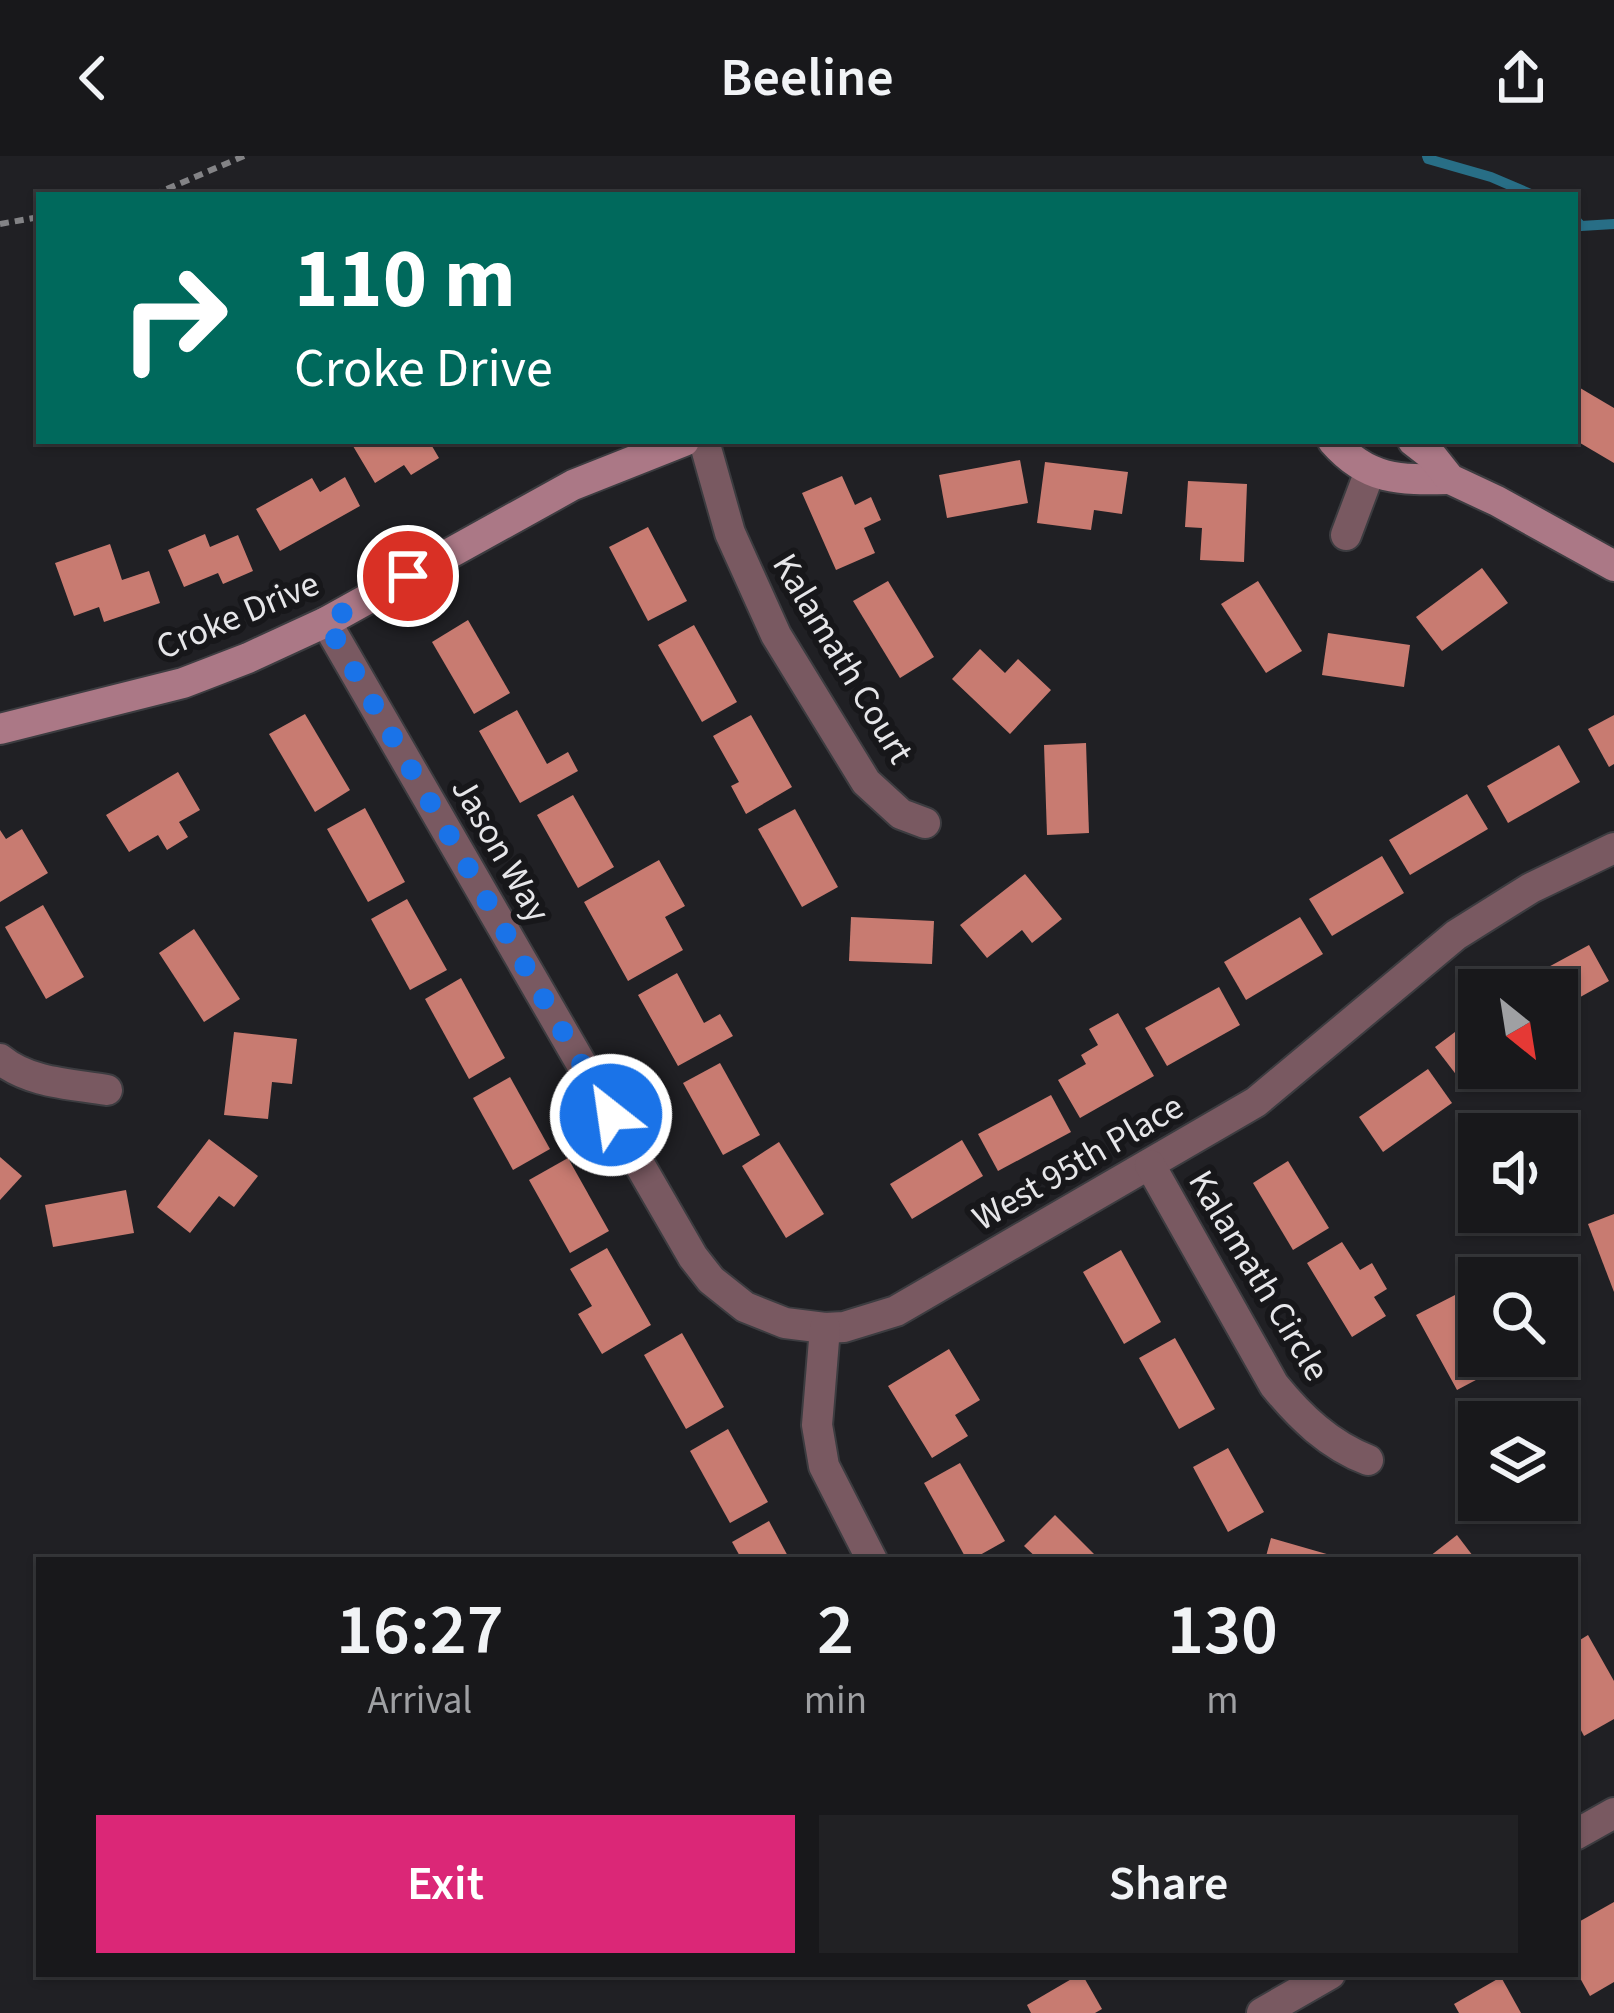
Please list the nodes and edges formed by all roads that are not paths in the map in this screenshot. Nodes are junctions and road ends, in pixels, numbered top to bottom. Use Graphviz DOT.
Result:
graph roads {
  1 [pos="676,444"];
  2 [pos="705,444"];
  3 [pos="1337,444"];
  4 [pos="1417,444"];
  5 [pos="1370,471"];
  6 [pos="1450,478"];
  7 [pos="1346,535"];
  8 [pos="1614,566"];
  9 [pos="326,622"];
  10 [pos="0,729"];
  11 [pos="925,824"];
  12 [pos="1614,848"];
  13 [pos="0,1059"];
  14 [pos="107,1090"];
  15 [pos="611,1115"];
  16 [pos="1150,1166"];
  17 [pos="825,1328"];
  18 [pos="1368,1460"];
  19 [pos="870,1557"];
  20 [pos="1614,1813"];
  21 [pos="1578,1833"];
  22 [pos="1325,1977"];
  23 [pos="1262,2013"];
  1 -- 9 [label="street, Croke Drive"];
  2 -- 11 [label="street, Kalamath Court"];
  3 -- 5 [label="street"];
  4 -- 6 [label="street"];
  5 -- 6 [label="street"];
  5 -- 7 [label="street"];
  6 -- 8 [label="street"];
  9 -- 10 [label="street, Croke Drive"];
  9 -- 15 [label="street, Jason Way"];
  12 -- 16 [label="street, West 95th Place"];
  13 -- 14 [label="street"];
  15 -- 17 [label="street, West 95th Place"];
  16 -- 17 [label="street, West 95th Place"];
  16 -- 18 [label="street, Kalamath Circle"];
  17 -- 19 [label="street"];
  20 -- 21 [label="street"];
  22 -- 23 [label="street"];
}
